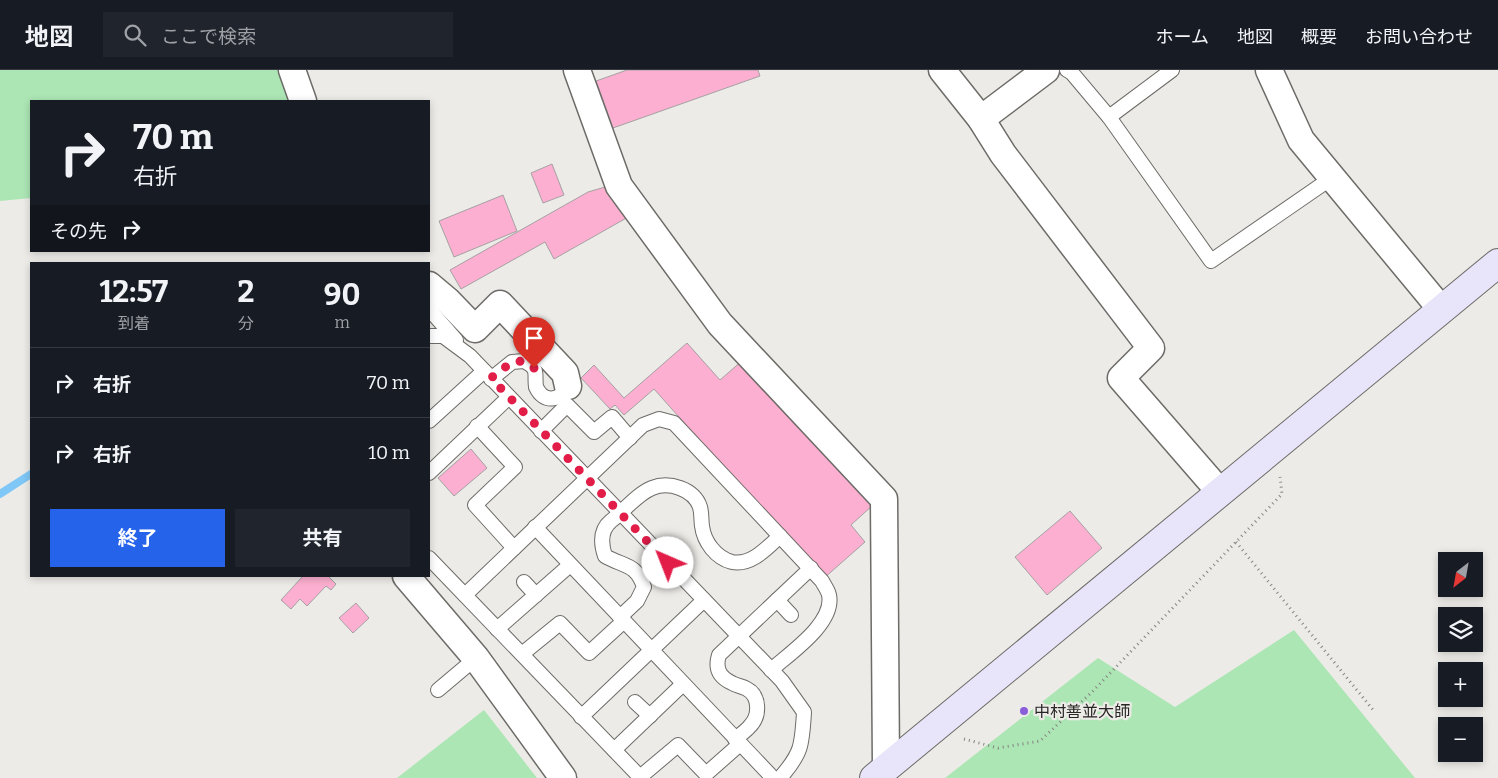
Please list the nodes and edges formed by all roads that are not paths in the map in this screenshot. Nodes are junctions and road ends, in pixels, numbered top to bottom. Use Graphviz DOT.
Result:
graph roads {
  1 [pos="292,70"];
  2 [pos="577,70"];
  3 [pos="942,70"];
  4 [pos="1046,70"];
  5 [pos="1067,70"];
  6 [pos="1172,70"];
  7 [pos="1269,70"];
  8 [pos="304,100"];
  9 [pos="1109,117"];
  10 [pos="981,119"];
  11 [pos="1333,177"];
  12 [pos="1498,263"];
  13 [pos="430,286"];
  14 [pos="1441,309"];
  15 [pos="430,310"];
  16 [pos="430,336"];
  17 [pos="470,356"];
  18 [pos="488,375"];
  19 [pos="568,386"];
  20 [pos="509,397"];
  21 [pos="430,420"];
  22 [pos="477,426"];
  23 [pos="541,431"];
  24 [pos="630,438"];
  25 [pos="430,472"];
  26 [pos="587,479"];
  27 [pos="1220,492"];
  28 [pos="620,513"];
  29 [pos="535,527"];
  30 [pos="780,536"];
  31 [pos="514,548"];
  32 [pos="430,559"];
  33 [pos="570,564"];
  34 [pos="811,568"];
  35 [pos="407,577"];
  36 [pos="524,582"];
  37 [pos="465,595"];
  38 [pos="536,595"];
  39 [pos="704,600"];
  40 [pos="777,600"];
  41 [pos="791,615"];
  42 [pos="622,619"];
  43 [pos="498,629"];
  44 [pos="739,636"];
  45 [pos="652,651"];
  46 [pos="522,654"];
  47 [pos="476,658"];
  48 [pos="771,670"];
  49 [pos="683,684"];
  50 [pos="438,690"];
  51 [pos="635,702"];
  52 [pos="650,716"];
  53 [pos="582,717"];
  54 [pos="737,741"];
  55 [pos="614,750"];
  56 [pos="880,773"];
  57 [pos="640,777"];
  58 [pos="563,778"];
  59 [pos="773,778"];
  60 [pos="780,778"];
  1 -- 8 [label="street"];
  2 -- 56 [label="street"];
  3 -- 10 [label="street"];
  4 -- 10 [label="street"];
  5 -- 9 [label="lane"];
  6 -- 9 [label="lane"];
  7 -- 11 [label="street"];
  9 -- 11 [label="lane"];
  10 -- 27 [label="street"];
  11 -- 14 [label="street"];
  12 -- 14 [label="street"];
  13 -- 19 [label="street"];
  14 -- 27 [label="street"];
  15 -- 17 [label="lane"];
  16 -- 17 [label="lane"];
  17 -- 18 [label="lane"];
  18 -- 19 [label="lane"];
  18 -- 20 [label="lane"];
  18 -- 21 [label="lane"];
  20 -- 22 [label="lane"];
  20 -- 23 [label="lane"];
  22 -- 25 [label="lane"];
  22 -- 31 [label="lane"];
  23 -- 24 [label="lane"];
  23 -- 26 [label="lane"];
  24 -- 26 [label="lane"];
  24 -- 30 [label="lane"];
  26 -- 28 [label="lane"];
  26 -- 29 [label="lane"];
  27 -- 56 [label="street"];
  28 -- 30 [label="lane"];
  28 -- 39 [label="lane"];
  28 -- 42 [label="lane"];
  29 -- 31 [label="lane"];
  29 -- 33 [label="lane"];
  30 -- 34 [label="lane"];
  31 -- 37 [label="lane"];
  32 -- 37 [label="lane"];
  33 -- 38 [label="lane"];
  33 -- 42 [label="lane"];
  34 -- 40 [label="lane"];
  34 -- 48 [label="lane"];
  35 -- 47 [label="street"];
  36 -- 38 [label="lane"];
  37 -- 43 [label="lane"];
  38 -- 43 [label="lane"];
  39 -- 44 [label="lane"];
  39 -- 45 [label="lane"];
  40 -- 41 [label="lane"];
  40 -- 44 [label="lane"];
  42 -- 45 [label="lane"];
  42 -- 46 [label="lane"];
  43 -- 46 [label="lane"];
  44 -- 48 [label="lane"];
  44 -- 54 [label="lane"];
  45 -- 49 [label="lane"];
  45 -- 53 [label="lane"];
  46 -- 53 [label="lane"];
  47 -- 50 [label="lane"];
  47 -- 58 [label="street"];
  48 -- 60 [label="lane"];
  49 -- 52 [label="lane"];
  49 -- 54 [label="lane"];
  51 -- 52 [label="lane"];
  52 -- 55 [label="lane"];
  53 -- 55 [label="lane"];
  54 -- 57 [label="lane"];
  54 -- 59 [label="lane"];
  55 -- 57 [label="lane"];
}
